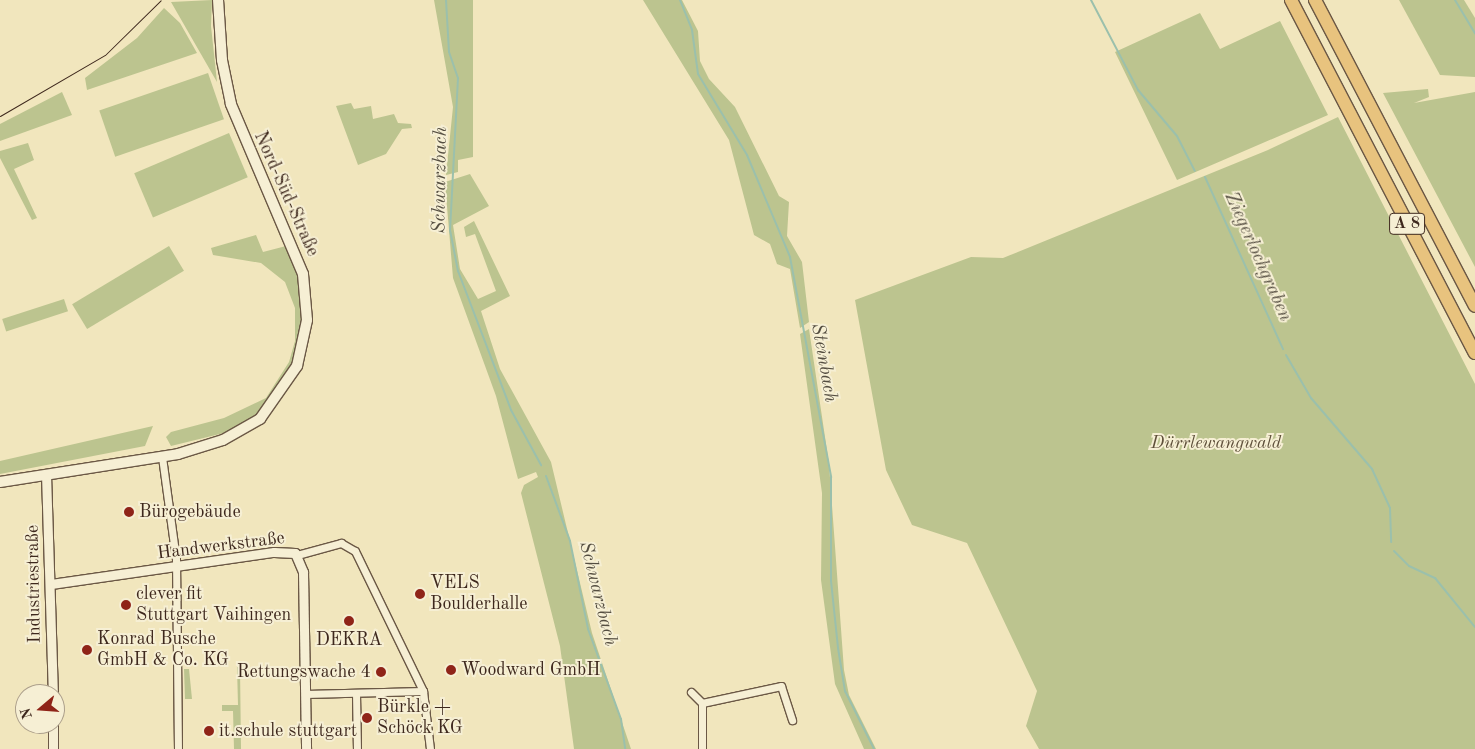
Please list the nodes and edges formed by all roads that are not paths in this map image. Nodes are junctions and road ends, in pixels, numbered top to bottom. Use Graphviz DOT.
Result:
graph roads {
  1 [pos="218,0"];
  2 [pos="1291,0"];
  3 [pos="1315,0"];
  4 [pos="1475,306"];
  5 [pos="1475,353"];
  6 [pos="162,457"];
  7 [pos="46,474"];
  8 [pos="0,482"];
  9 [pos="297,555"];
  10 [pos="176,568"];
  11 [pos="51,584"];
  12 [pos="53,684"];
  13 [pos="423,691"];
  14 [pos="691,692"];
  15 [pos="356,693"];
  16 [pos="305,694"];
  17 [pos="702,703"];
  18 [pos="792,720"];
  19 [pos="53,734"];
  20 [pos="53,749"];
  21 [pos="178,749"];
  22 [pos="306,749"];
  23 [pos="356,749"];
  24 [pos="430,749"];
  25 [pos="702,749"];
  1 -- 6 [label="main road, Nord-Süd-Straße"];
  2 -- 5 [label="highway, A 8"];
  3 -- 4 [label="highway, A 8"];
  6 -- 7 [label="main road, Nord-Süd-Straße"];
  6 -- 10 [label="street"];
  7 -- 8 [label="main road, Nord-Süd-Straße"];
  7 -- 11 [label="street, Industriestraße"];
  9 -- 10 [label="street, Handwerkstraße"];
  9 -- 13 [label="street, Handwerkstraße"];
  9 -- 16 [label="street"];
  10 -- 11 [label="street, Handwerkstraße"];
  10 -- 21 [label="street"];
  11 -- 12 [label="street, Industriestraße"];
  13 -- 15 [label="street"];
  13 -- 24 [label="street, Handwerkstraße"];
  14 -- 17 [label="street"];
  15 -- 16 [label="street"];
  15 -- 23 [label="street"];
  16 -- 22 [label="street"];
  17 -- 18 [label="street"];
  17 -- 25 [label="street"];
  19 -- 20 [label="street"];
}
